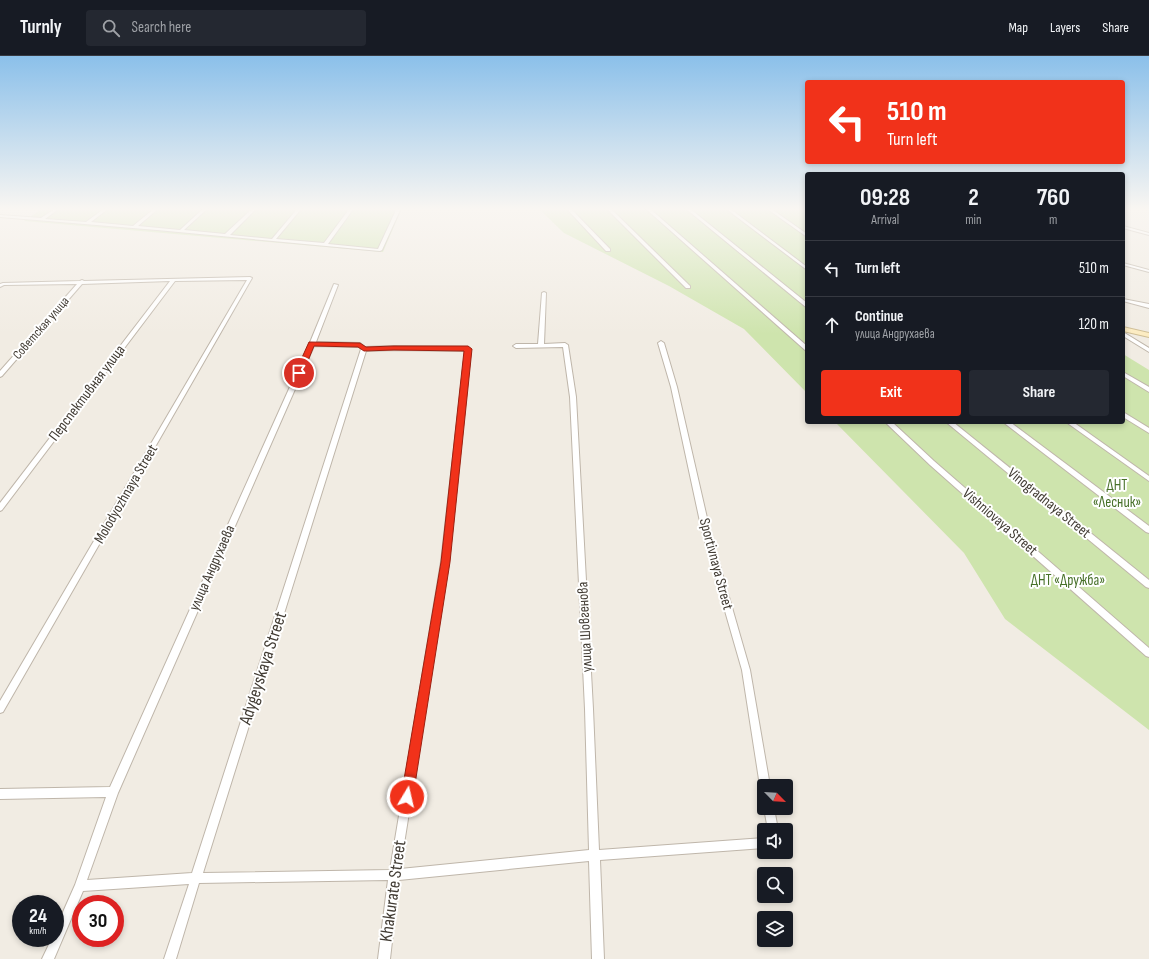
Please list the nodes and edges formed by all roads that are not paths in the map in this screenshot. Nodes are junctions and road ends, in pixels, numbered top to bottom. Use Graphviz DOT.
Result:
graph roads {
  1 [pos="651,250"];
  2 [pos="694,250"];
  3 [pos="739,250"];
  4 [pos="782,250"];
  5 [pos="1125,265"];
  6 [pos="805,267"];
  7 [pos="1149,271"];
  8 [pos="174,279"];
  9 [pos="82,281"];
  10 [pos="336,285"];
  11 [pos="0,286"];
  12 [pos="688,287"];
  13 [pos="544,292"];
  14 [pos="1125,300"];
  15 [pos="805,304"];
  16 [pos="1149,306"];
  17 [pos="1125,329"];
  18 [pos="1125,335"];
  19 [pos="1149,335"];
  20 [pos="661,343"];
  21 [pos="312,344"];
  22 [pos="541,345"];
  23 [pos="516,346"];
  24 [pos="805,347"];
  25 [pos="364,349"];
  26 [pos="1149,350"];
  27 [pos="0,375"];
  28 [pos="1125,375"];
  29 [pos="1149,390"];
  30 [pos="1125,415"];
  31 [pos="890,424"];
  32 [pos="952,424"];
  33 [pos="1009,424"];
  34 [pos="1072,424"];
  35 [pos="1149,431"];
  36 [pos="1149,479"];
  37 [pos="0,508"];
  38 [pos="1149,530"];
  39 [pos="1149,584"];
  40 [pos="1149,653"];
  41 [pos="0,709"];
  42 [pos="764,779"];
  43 [pos="113,792"];
  44 [pos="0,794"];
  45 [pos="757,843"];
  46 [pos="595,855"];
  47 [pos="394,875"];
  48 [pos="197,878"];
  49 [pos="80,886"];
  50 [pos="48,959"];
  51 [pos="170,959"];
  52 [pos="384,959"];
  53 [pos="598,959"];
  1 -- 12 [label="street"];
  2 -- 24 [label="street"];
  3 -- 15 [label="street"];
  4 -- 6 [label="street"];
  5 -- 7 [label="street"];
  8 -- 9 [label="street"];
  8 -- 37 [label="street, Перспективная улица"];
  8 -- 41 [label="street, Molodyozhnaya Street"];
  9 -- 11 [label="street"];
  9 -- 27 [label="street, Советская улица"];
  10 -- 21 [label="street, улица Андрухаева"];
  13 -- 22 [label="street"];
  14 -- 16 [label="street"];
  17 -- 19 [label="street"];
  18 -- 26 [label="street"];
  20 -- 42 [label="street, Sportivnaya Street"];
  21 -- 25 [label="street"];
  21 -- 43 [label="street, улица Андрухаева"];
  22 -- 23 [label="street, улица Шовгенова"];
  22 -- 46 [label="street, улица Шовгенова"];
  25 -- 47 [label="street, Khakurate Street"];
  25 -- 48 [label="street, Adygeyskaya Street"];
  28 -- 29 [label="street"];
  30 -- 35 [label="street"];
  31 -- 40 [label="street, Vishniovaya Street"];
  32 -- 39 [label="street, Vinogradnaya Street"];
  33 -- 38 [label="street"];
  34 -- 36 [label="street"];
  43 -- 44 [label="street"];
  43 -- 49 [label="street, улица Андрухаева"];
  45 -- 46 [label="street"];
  46 -- 47 [label="street"];
  46 -- 53 [label="street, улица Шовгенова"];
  47 -- 48 [label="street"];
  47 -- 52 [label="street, Khakurate Street"];
  48 -- 49 [label="street"];
  48 -- 51 [label="street, Adygeyskaya Street"];
  49 -- 50 [label="street, улица Андрухаева"];
}
